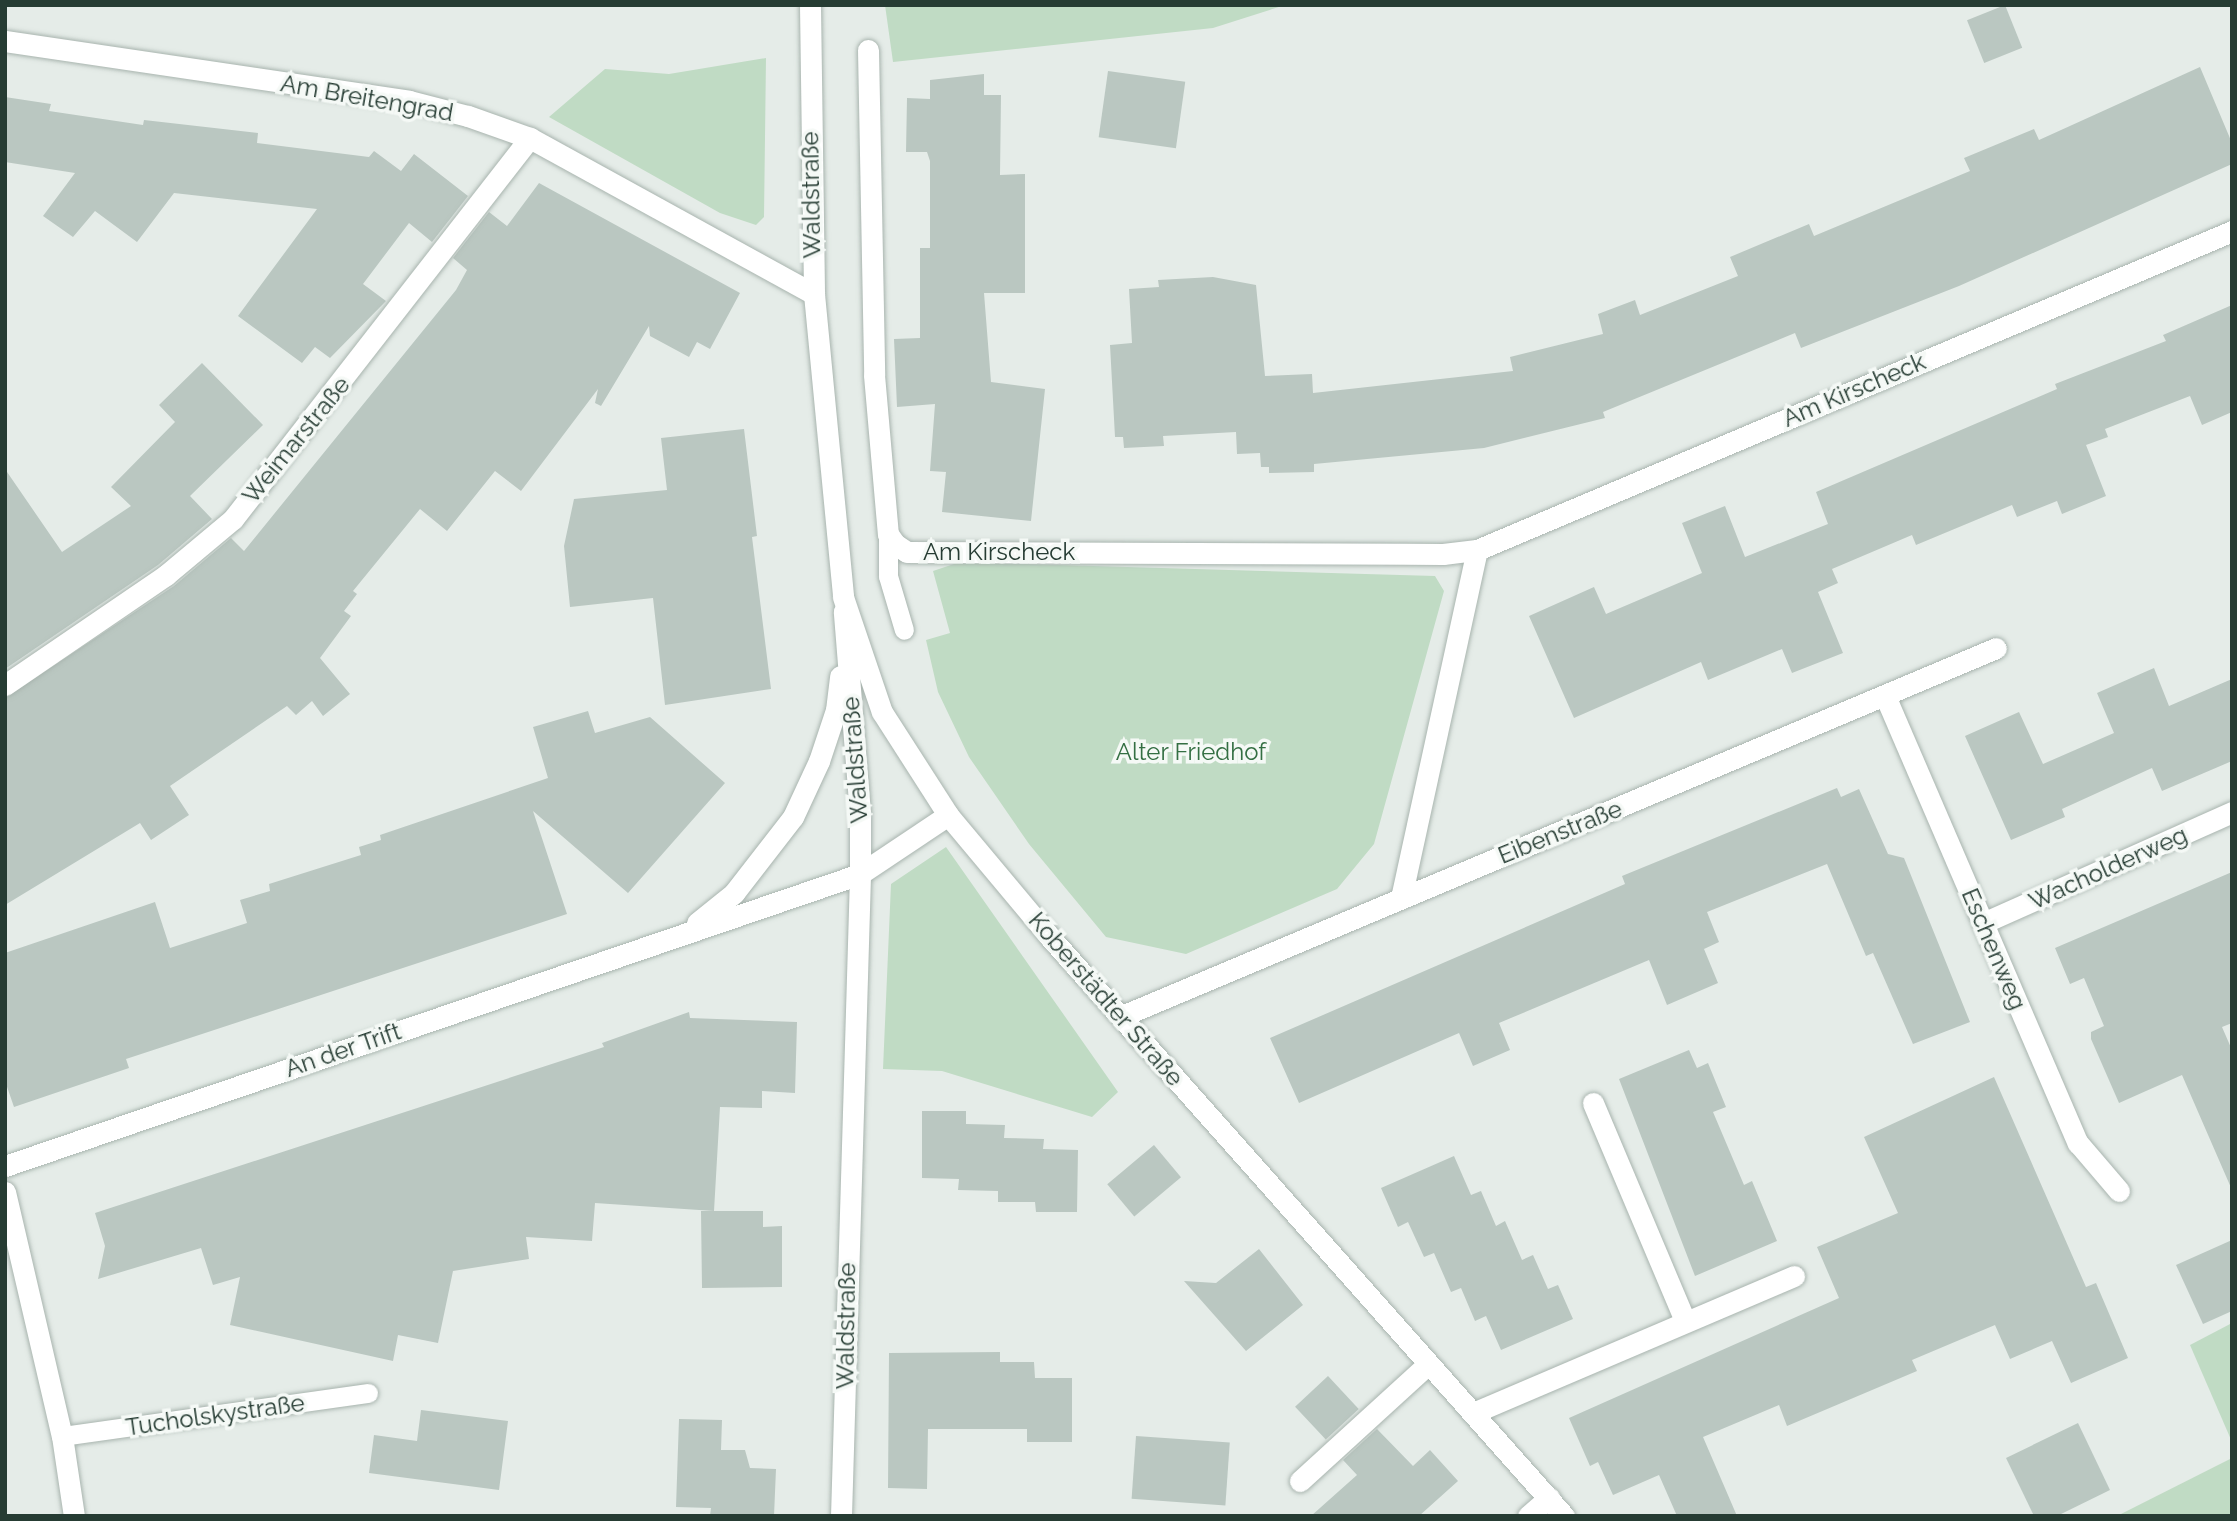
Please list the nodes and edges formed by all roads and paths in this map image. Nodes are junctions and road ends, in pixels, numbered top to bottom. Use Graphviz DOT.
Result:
graph roads {
  1 [pos="810,5"];
  2 [pos="5,41"];
  3 [pos="868,50"];
  4 [pos="530,138"];
  5 [pos="2232,231"];
  6 [pos="814,294"];
  7 [pos="888,534"];
  8 [pos="1477,550"];
  9 [pos="843,597"];
  10 [pos="904,630"];
  11 [pos="1996,648"];
  12 [pos="5,684"];
  13 [pos="1886,698"];
  14 [pos="2232,812"];
  15 [pos="948,815"];
  16 [pos="860,874"];
  17 [pos="1401,898"];
  18 [pos="1983,923"];
  19 [pos="681,934"];
  20 [pos="1122,1016"];
  21 [pos="1593,1103"];
  22 [pos="5,1166"];
  23 [pos="2119,1191"];
  24 [pos="5,1192"];
  25 [pos="1794,1276"];
  26 [pos="1685,1321"];
  27 [pos="1428,1364"];
  28 [pos="368,1393"];
  29 [pos="1473,1413"];
  30 [pos="62,1436"];
  31 [pos="1300,1480"];
  32 [pos="1549,1497"];
  33 [pos="74,1516"];
  34 [pos="841,1516"];
  35 [pos="1528,1516"];
  36 [pos="1564,1516"];
  1 -- 6 [label="street, Waldstraße"];
  2 -- 4 [label="street, Am Breitengrad"];
  3 -- 7 [label="street, Am Kirscheck"];
  4 -- 6 [label="street, Am Breitengrad"];
  4 -- 12 [label="street, Weimarstraße"];
  5 -- 8 [label="street, Am Kirscheck"];
  6 -- 9 [label="street, Waldstraße"];
  7 -- 8 [label="street, Am Kirscheck"];
  7 -- 10 [label="lane"];
  8 -- 17 [label="street"];
  9 -- 15 [label="street, Koberstädter Straße"];
  9 -- 16 [label="street, Waldstraße"];
  9 -- 19 [label="street, An der Trift"];
  11 -- 13 [label="street, Eibenstraße"];
  13 -- 17 [label="street, Eibenstraße"];
  13 -- 18 [label="street, Eschenweg"];
  14 -- 18 [label="street, Wacholderweg"];
  15 -- 16 [label="street, An der Trift"];
  15 -- 20 [label="street, Koberstädter Straße"];
  16 -- 19 [label="street, An der Trift"];
  16 -- 34 [label="street, Waldstraße"];
  17 -- 20 [label="street, Eibenstraße"];
  18 -- 23 [label="street, Eschenweg"];
  19 -- 22 [label="street, An der Trift"];
  20 -- 27 [label="street, Koberstädter Straße"];
  21 -- 26 [label="street"];
  24 -- 30 [label="street"];
  25 -- 26 [label="street"];
  26 -- 29 [label="street"];
  27 -- 29 [label="street, Koberstädter Straße"];
  27 -- 31 [label="street"];
  28 -- 30 [label="lane, Tucholskystraße"];
  29 -- 32 [label="street, Koberstädter Straße"];
  30 -- 33 [label="street"];
  32 -- 35 [label="street"];
  32 -- 36 [label="street, Koberstädter Straße"];
}
